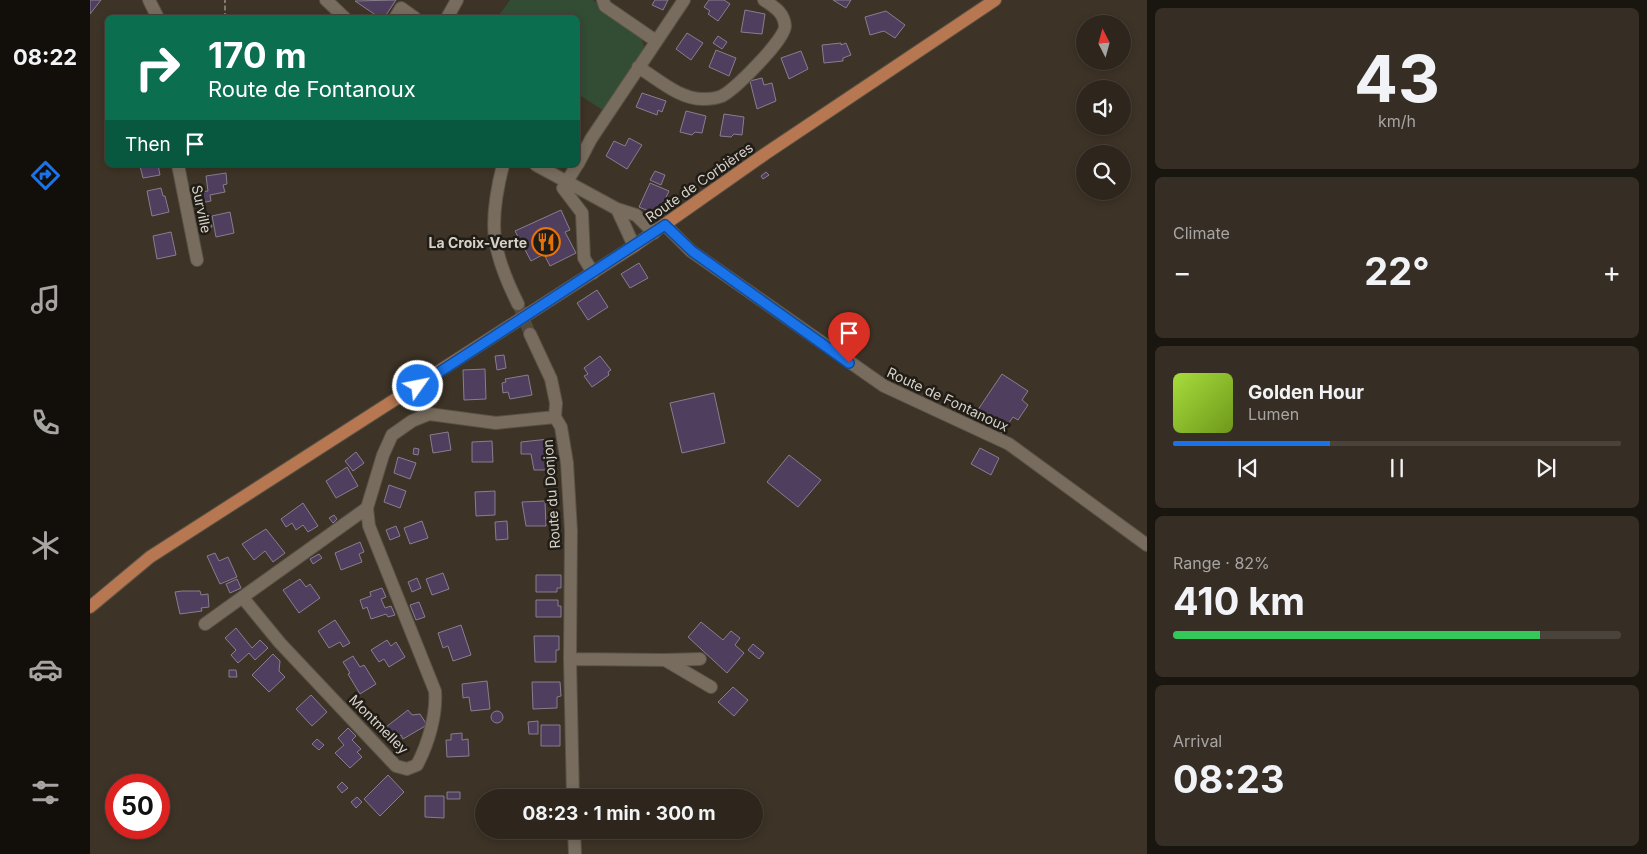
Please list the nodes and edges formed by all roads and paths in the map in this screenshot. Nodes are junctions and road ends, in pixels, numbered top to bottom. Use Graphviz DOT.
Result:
graph roads {
  1 [pos="150,0"];
  2 [pos="225,0"];
  3 [pos="326,0"];
  4 [pos="345,0"];
  5 [pos="458,0"];
  6 [pos="603,0"];
  7 [pos="684,0"];
  8 [pos="764,0"];
  9 [pos="996,0"];
  10 [pos="342,14"];
  11 [pos="157,15"];
  12 [pos="224,15"];
  13 [pos="397,15"];
  14 [pos="412,15"];
  15 [pos="449,15"];
  16 [pos="656,41"];
  17 [pos="638,67"];
  18 [pos="580,159"];
  19 [pos="178,167"];
  20 [pos="502,167"];
  21 [pos="511,167"];
  22 [pos="540,167"];
  23 [pos="575,167"];
  24 [pos="567,181"];
  25 [pos="497,194"];
  26 [pos="617,209"];
  27 [pos="665,225"];
  28 [pos="654,233"];
  29 [pos="634,246"];
  30 [pos="197,260"];
  31 [pos="593,273"];
  32 [pos="518,304"];
  33 [pos="530,334"];
  34 [pos="555,417"];
  35 [pos="367,508"];
  36 [pos="1147,545"];
  37 [pos="243,598"];
  38 [pos="90,607"];
  39 [pos="205,624"];
  40 [pos="570,659"];
  41 [pos="700,659"];
  42 [pos="665,660"];
  43 [pos="711,687"];
  44 [pos="574,789"];
  45 [pos="574,839"];
  46 [pos="575,854"];
  1 -- 11 [label="street"];
  2 -- 12 [label="path"];
  3 -- 10 [label="street"];
  4 -- 10 [label="street"];
  5 -- 15 [label="street"];
  6 -- 16 [label="street"];
  7 -- 16 [label="street"];
  8 -- 17 [label="street"];
  9 -- 27 [label="main road, Route de Corbières"];
  13 -- 14 [label="street"];
  16 -- 17 [label="street"];
  17 -- 18 [label="street"];
  19 -- 30 [label="street, Surville"];
  20 -- 25 [label="street"];
  21 -- 25 [label="street"];
  22 -- 24 [label="street"];
  23 -- 24 [label="street"];
  24 -- 26 [label="street"];
  24 -- 31 [label="street"];
  25 -- 32 [label="street"];
  26 -- 28 [label="street"];
  26 -- 29 [label="street"];
  27 -- 28 [label="main road, Route de Corbières"];
  27 -- 36 [label="street, Route de Fontanoux"];
  28 -- 29 [label="main road, Route de Corbières"];
  29 -- 31 [label="main road, Route de Corbières"];
  31 -- 38 [label="main road, Route de Corbières"];
  33 -- 34 [label="street, Route du Donjon"];
  34 -- 35 [label="street, Montmelley"];
  34 -- 40 [label="street, Route du Donjon"];
  35 -- 37 [label="street"];
  35 -- 37 [label="street, Montmelley"];
  37 -- 39 [label="street"];
  40 -- 42 [label="street"];
  40 -- 44 [label="street, Route du Donjon"];
  41 -- 42 [label="street"];
  42 -- 43 [label="street"];
  45 -- 46 [label="street"];
}
